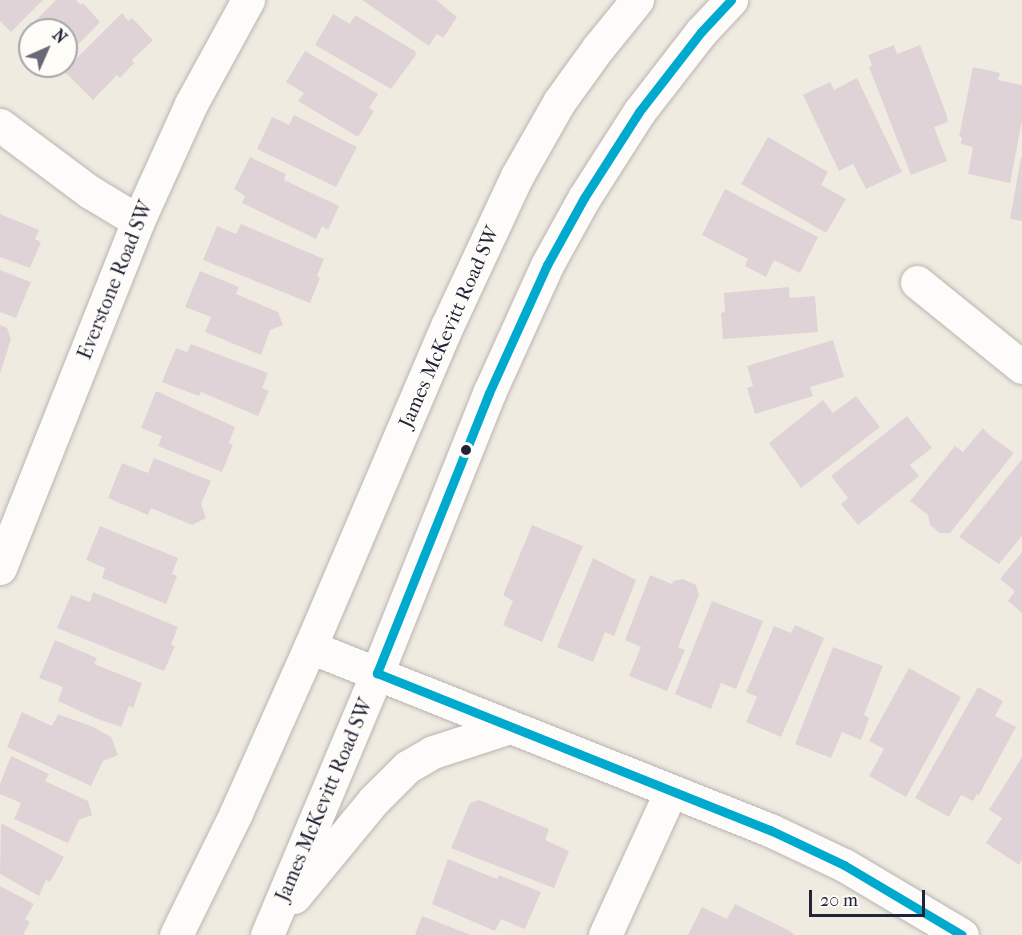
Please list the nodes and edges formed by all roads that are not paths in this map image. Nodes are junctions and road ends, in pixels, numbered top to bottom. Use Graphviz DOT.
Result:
graph roads {
  1 [pos="248,0"];
  2 [pos="637,0"];
  3 [pos="731,0"];
  4 [pos="0,125"];
  5 [pos="138,221"];
  6 [pos="917,282"];
  7 [pos="1022,367"];
  8 [pos="0,568"];
  9 [pos="310,647"];
  10 [pos="377,674"];
  11 [pos="510,727"];
  12 [pos="670,791"];
  13 [pos="270,928"];
  14 [pos="176,935"];
  15 [pos="604,935"];
  16 [pos="962,935"];
  1 -- 5 [label="main road, Everstone Road SW"];
  2 -- 9 [label="main road, James McKevitt Road SW"];
  3 -- 10 [label="main road, James McKevitt Road SW"];
  4 -- 5 [label="main road"];
  5 -- 8 [label="main road, Everstone Road SW"];
  6 -- 7 [label="main road"];
  9 -- 10 [label="main road"];
  9 -- 14 [label="main road, James McKevitt Road SW"];
  10 -- 11 [label="main road"];
  10 -- 13 [label="main road, James McKevitt Road SW"];
  11 -- 12 [label="main road"];
  11 -- 13 [label="main road"];
  12 -- 15 [label="main road"];
  12 -- 16 [label="main road"];
}
